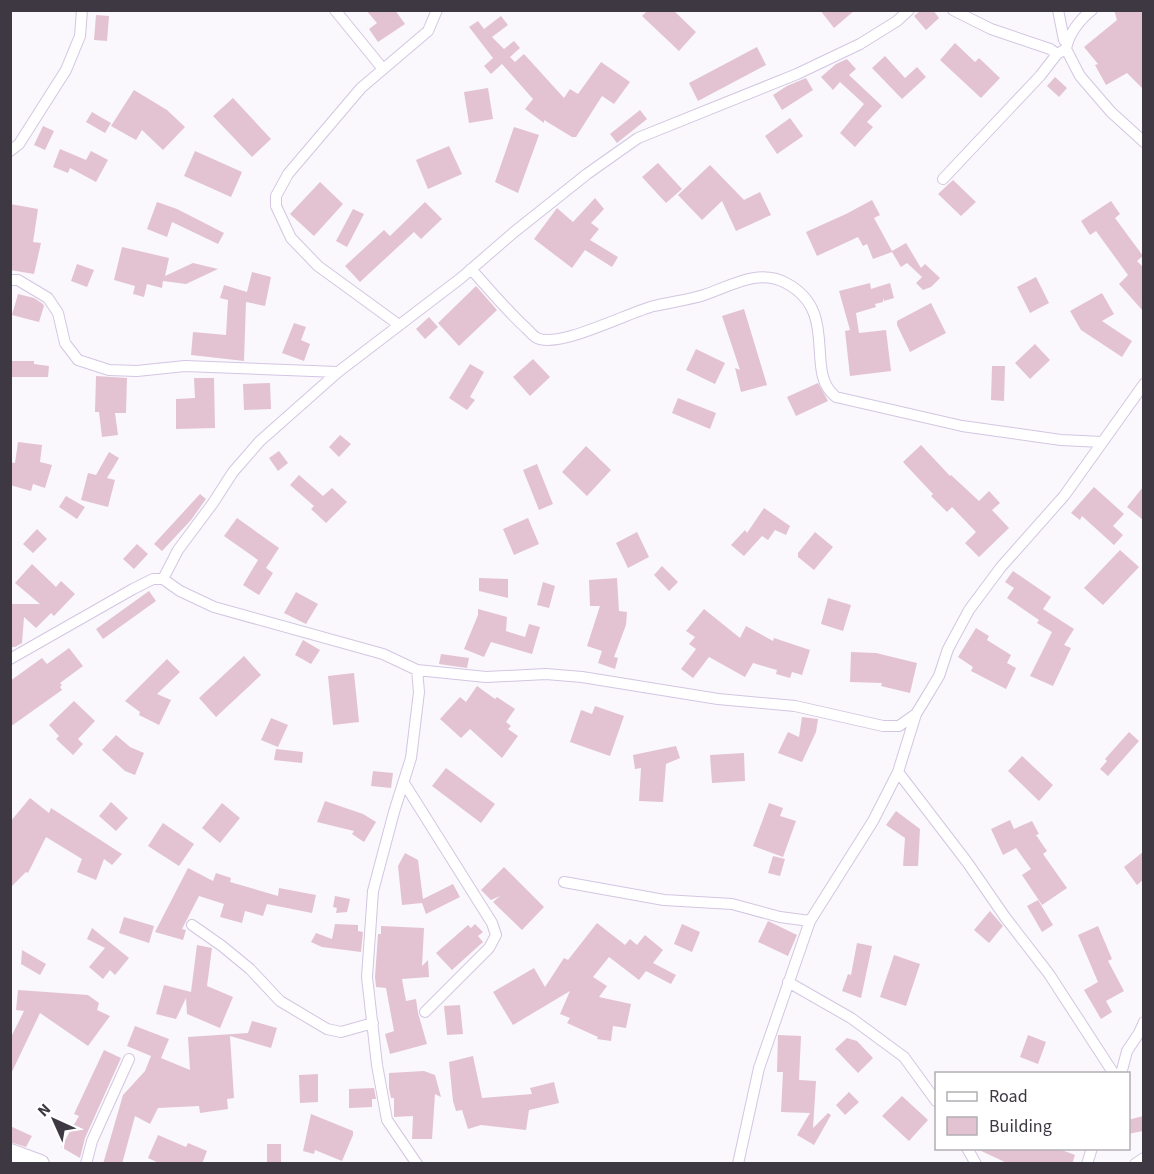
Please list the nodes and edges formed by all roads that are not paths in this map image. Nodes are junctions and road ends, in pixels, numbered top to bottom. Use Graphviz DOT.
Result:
graph roads {
  1 [pos="82,10"];
  2 [pos="335,10"];
  3 [pos="437,10"];
  4 [pos="909,10"];
  5 [pos="953,10"];
  6 [pos="1058,10"];
  7 [pos="1092,10"];
  8 [pos="1064,48"];
  9 [pos="383,69"];
  10 [pos="1143,142"];
  11 [pos="10,151"];
  12 [pos="943,179"];
  13 [pos="471,269"];
  14 [pos="10,280"];
  15 [pos="399,325"];
  16 [pos="338,372"];
  17 [pos="1143,384"];
  18 [pos="1102,442"];
  19 [pos="163,579"];
  20 [pos="10,659"];
  21 [pos="417,670"];
  22 [pos="916,714"];
  23 [pos="898,772"];
  24 [pos="404,783"];
  25 [pos="564,882"];
  26 [pos="810,921"];
  27 [pos="192,925"];
  28 [pos="788,982"];
  29 [pos="425,1012"];
  30 [pos="1143,1022"];
  31 [pos="373,1023"];
  32 [pos="129,1059"];
  33 [pos="1113,1072"];
  34 [pos="1122,1072"];
  35 [pos="935,1100"];
  36 [pos="968,1150"];
  37 [pos="10,1153"];
  38 [pos="1143,1158"];
  39 [pos="40,1164"];
  40 [pos="86,1164"];
  41 [pos="417,1164"];
  42 [pos="738,1164"];
  43 [pos="976,1164"];
  44 [pos="1135,1164"];
  1 -- 11 [label="street"];
  2 -- 9 [label="street"];
  3 -- 9 [label="street"];
  4 -- 13 [label="street"];
  5 -- 8 [label="street"];
  6 -- 8 [label="street"];
  7 -- 8 [label="street"];
  8 -- 10 [label="street"];
  8 -- 12 [label="street"];
  9 -- 15 [label="street"];
  13 -- 15 [label="street"];
  13 -- 18 [label="street"];
  14 -- 16 [label="street"];
  15 -- 16 [label="street"];
  16 -- 19 [label="street"];
  17 -- 18 [label="street"];
  18 -- 22 [label="street"];
  19 -- 20 [label="street"];
  19 -- 21 [label="street"];
  21 -- 22 [label="street"];
  21 -- 24 [label="street"];
  22 -- 23 [label="street"];
  23 -- 26 [label="street"];
  23 -- 33 [label="street"];
  24 -- 29 [label="street"];
  24 -- 31 [label="street"];
  25 -- 26 [label="street"];
  26 -- 28 [label="street"];
  27 -- 31 [label="street"];
  28 -- 35 [label="street"];
  28 -- 42 [label="street"];
  30 -- 34 [label="street"];
  31 -- 41 [label="street"];
  32 -- 40 [label="street"];
  36 -- 43 [label="street"];
  37 -- 39 [label="main road"];
  38 -- 44 [label="street"];
}
